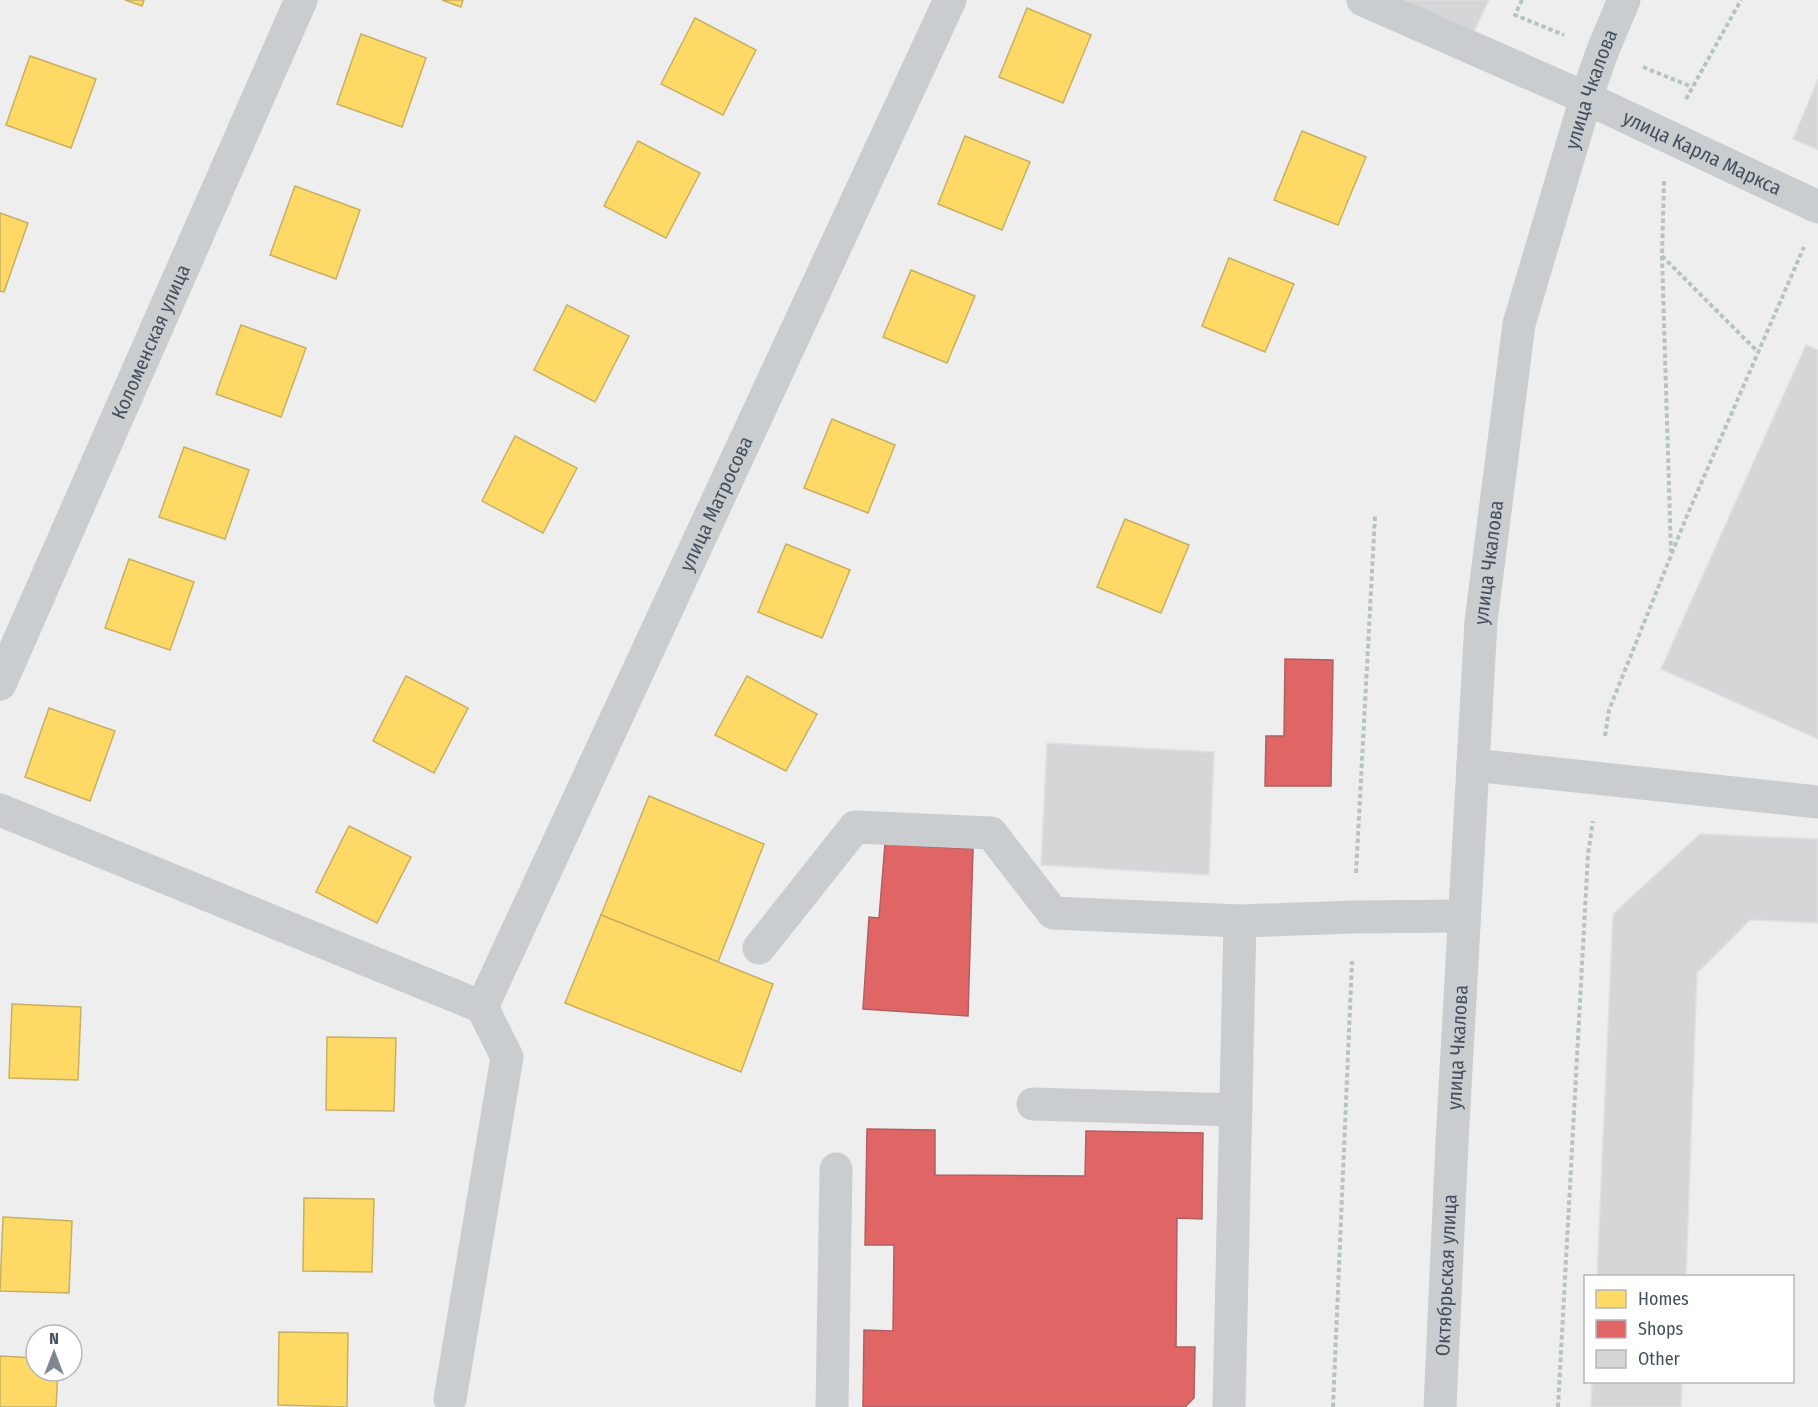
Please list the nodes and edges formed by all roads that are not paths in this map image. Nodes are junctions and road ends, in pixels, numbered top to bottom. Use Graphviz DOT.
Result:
graph roads {
  1 [pos="300,0"];
  2 [pos="950,0"];
  3 [pos="1363,0"];
  4 [pos="1624,0"];
  5 [pos="1586,98"];
  6 [pos="1818,207"];
  7 [pos="0,684"];
  8 [pos="1473,765"];
  9 [pos="1818,802"];
  10 [pos="0,810"];
  11 [pos="1464,916"];
  12 [pos="1240,921"];
  13 [pos="759,948"];
  14 [pos="482,1007"];
  15 [pos="1033,1104"];
  16 [pos="1236,1110"];
  17 [pos="1452,1142"];
  18 [pos="836,1169"];
  19 [pos="450,1399"];
  20 [pos="832,1407"];
  21 [pos="1229,1407"];
  22 [pos="1440,1407"];
  1 -- 7 [label="street, Коломенская улица"];
  2 -- 14 [label="street, улица Матросова"];
  3 -- 5 [label="street, улица Карла Маркса"];
  4 -- 5 [label="street, улица Чкалова"];
  5 -- 6 [label="street, улица Карла Маркса"];
  5 -- 8 [label="street, улица Чкалова"];
  8 -- 9 [label="street"];
  8 -- 11 [label="street, улица Чкалова"];
  10 -- 14 [label="street"];
  11 -- 12 [label="street"];
  11 -- 17 [label="street, улица Чкалова"];
  12 -- 13 [label="street"];
  12 -- 16 [label="street"];
  14 -- 19 [label="street"];
  15 -- 16 [label="street"];
  16 -- 21 [label="street"];
  17 -- 22 [label="street, Октябрьская улица"];
  18 -- 20 [label="street"];
}
